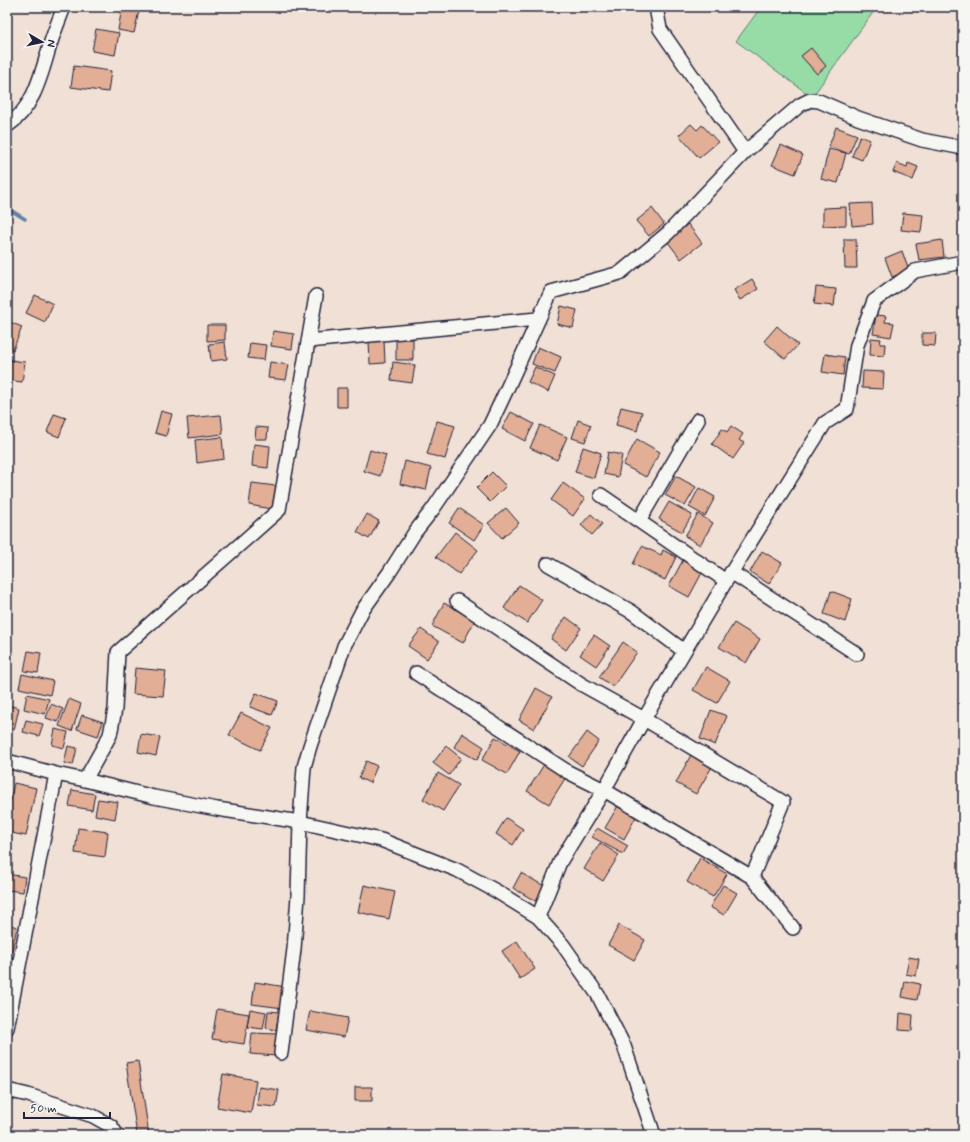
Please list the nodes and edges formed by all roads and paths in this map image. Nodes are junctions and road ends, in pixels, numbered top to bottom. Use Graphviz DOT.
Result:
graph roads {
  1 [pos="64,7"];
  2 [pos="656,7"];
  3 [pos="7,126"];
  4 [pos="963,148"];
  5 [pos="745,152"];
  6 [pos="963,262"];
  7 [pos="316,296"];
  8 [pos="537,320"];
  9 [pos="308,341"];
  10 [pos="698,420"];
  11 [pos="600,495"];
  12 [pos="639,521"];
  13 [pos="548,564"];
  14 [pos="728,576"];
  15 [pos="457,601"];
  16 [pos="684,651"];
  17 [pos="857,654"];
  18 [pos="416,673"];
  19 [pos="644,719"];
  20 [pos="7,761"];
  21 [pos="56,774"];
  22 [pos="85,780"];
  23 [pos="604,790"];
  24 [pos="300,822"];
  25 [pos="752,877"];
  26 [pos="538,917"];
  27 [pos="793,928"];
  28 [pos="7,1028"];
  29 [pos="281,1053"];
  30 [pos="7,1090"];
  31 [pos="117,1135"];
  32 [pos="654,1135"];
  1 -- 3 [label="street"];
  2 -- 5 [label="street"];
  4 -- 5 [label="street"];
  5 -- 8 [label="street"];
  6 -- 14 [label="street"];
  7 -- 9 [label="street"];
  8 -- 9 [label="street"];
  8 -- 24 [label="street"];
  9 -- 22 [label="street"];
  10 -- 12 [label="street"];
  11 -- 12 [label="street"];
  12 -- 14 [label="street"];
  13 -- 16 [label="street"];
  14 -- 16 [label="street"];
  14 -- 17 [label="street"];
  15 -- 19 [label="street"];
  16 -- 19 [label="street"];
  18 -- 23 [label="street"];
  19 -- 23 [label="street"];
  19 -- 25 [label="street"];
  20 -- 21 [label="street"];
  21 -- 22 [label="street"];
  21 -- 28 [label="street"];
  22 -- 24 [label="street"];
  23 -- 25 [label="street"];
  23 -- 26 [label="street"];
  24 -- 26 [label="street"];
  24 -- 29 [label="street"];
  25 -- 27 [label="street"];
  26 -- 32 [label="street"];
  30 -- 31 [label="street"];
}
